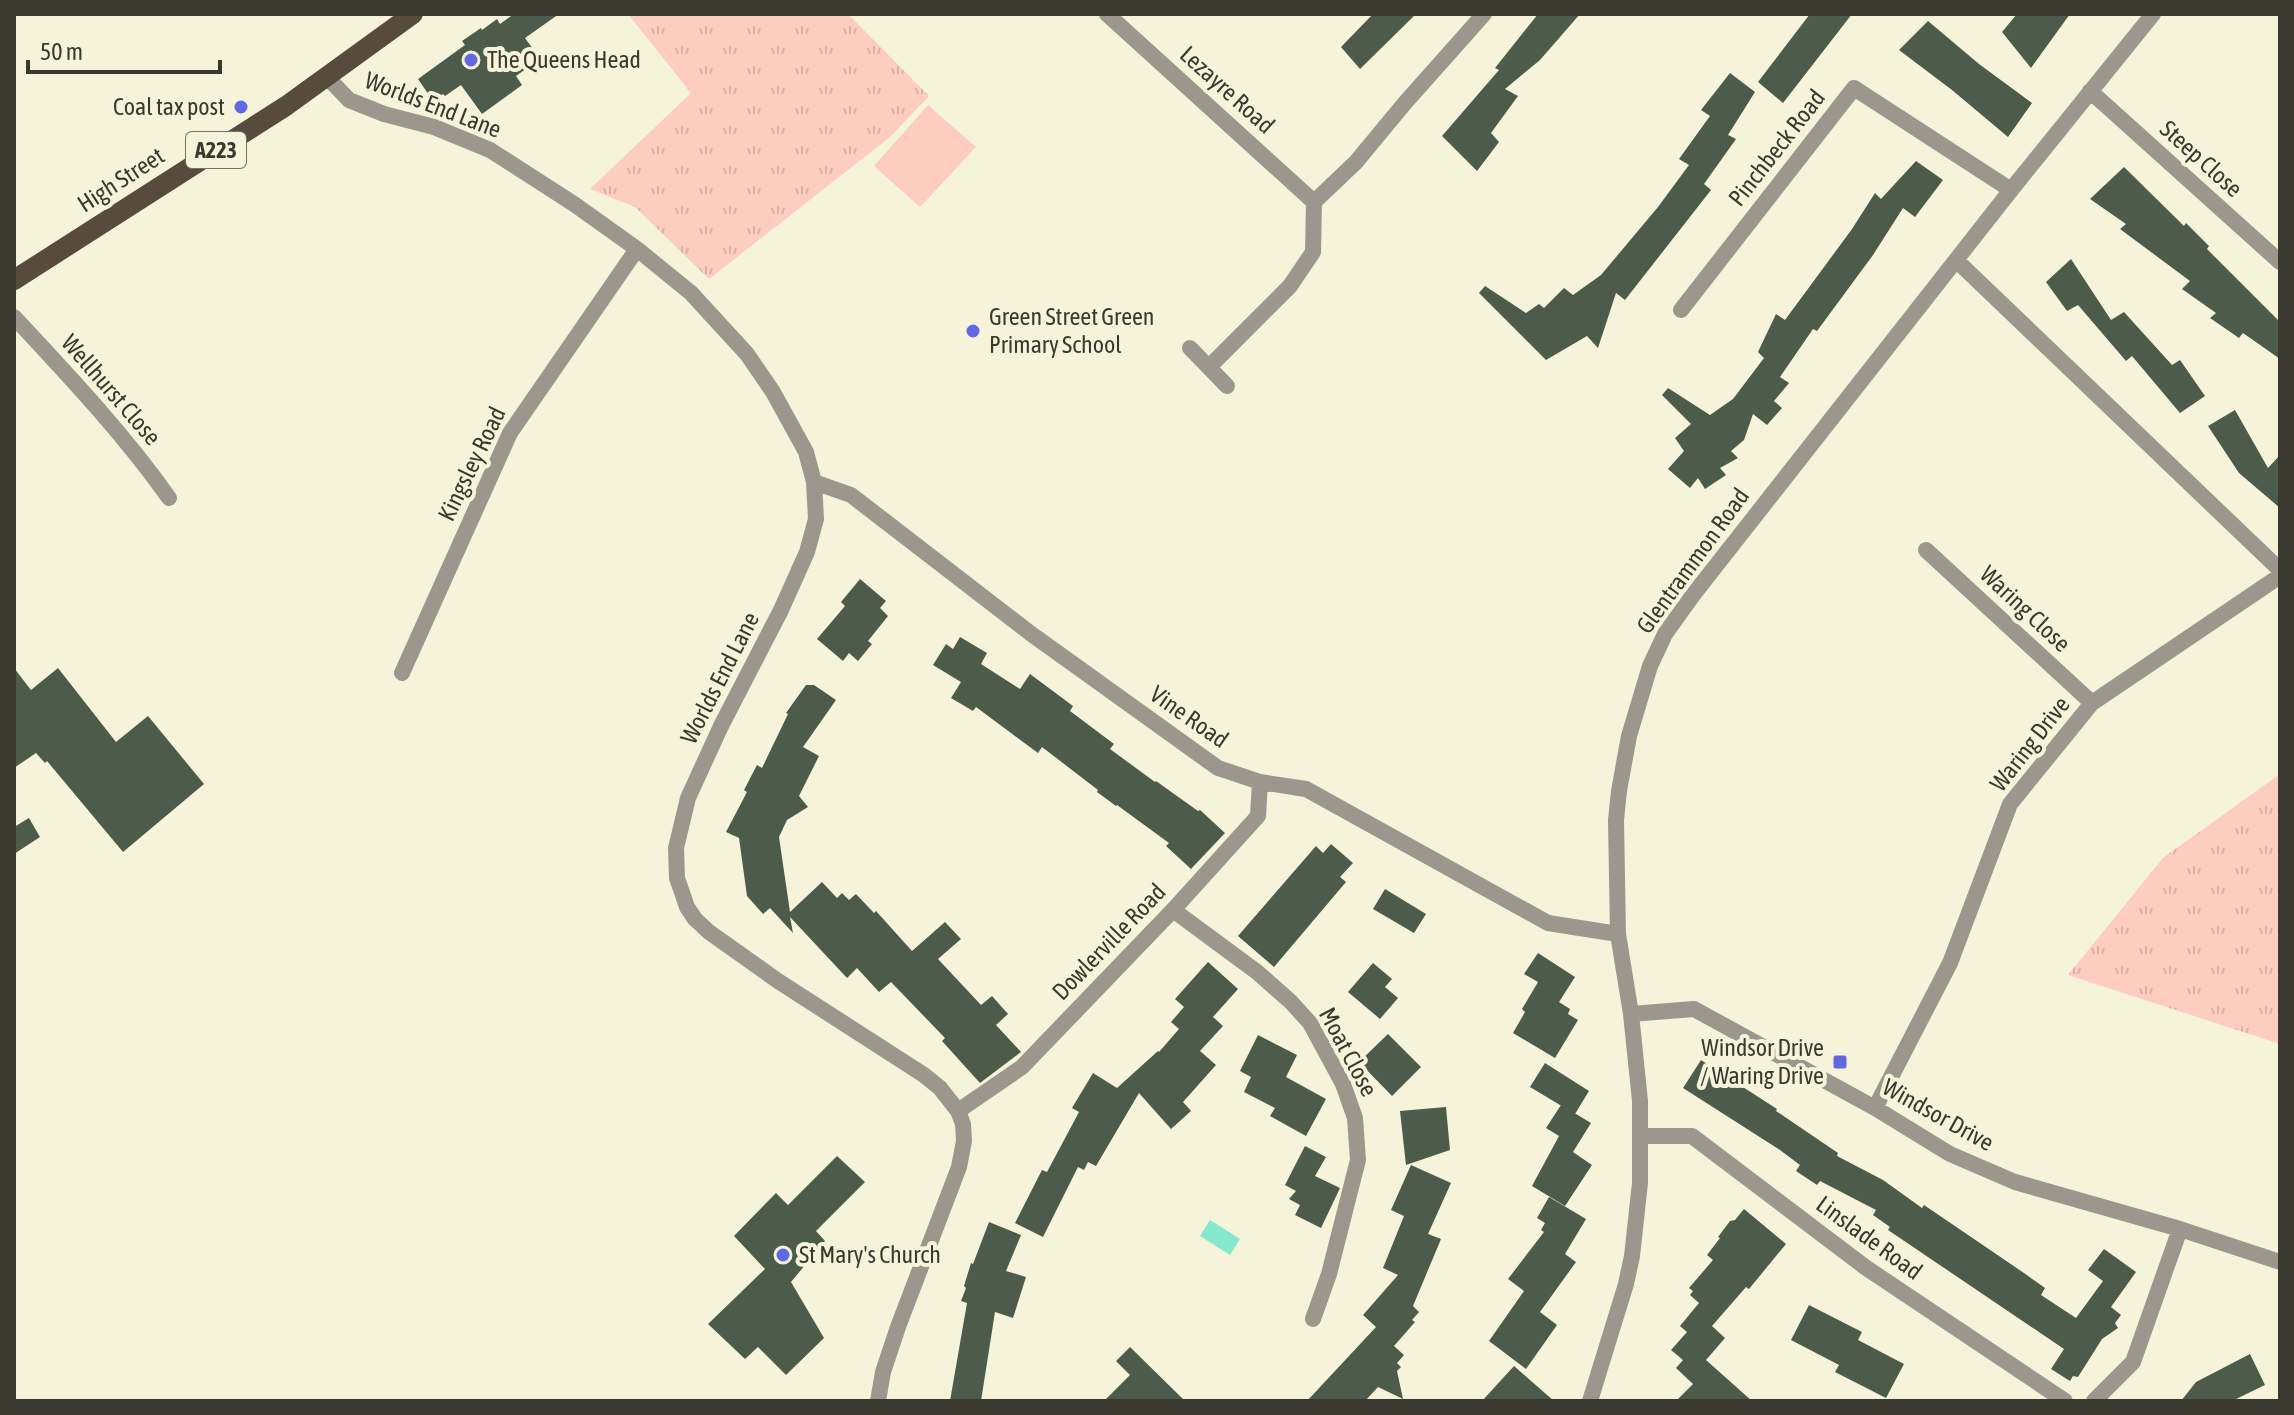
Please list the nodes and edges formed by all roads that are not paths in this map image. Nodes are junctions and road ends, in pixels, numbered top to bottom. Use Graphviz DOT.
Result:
graph roads {
  1 [pos="412,14"];
  2 [pos="1107,14"];
  3 [pos="1484,14"];
  4 [pos="2153,14"];
  5 [pos="327,77"];
  6 [pos="2090,91"];
  7 [pos="2011,190"];
  8 [pos="1314,202"];
  9 [pos="637,249"];
  10 [pos="1957,261"];
  11 [pos="2280,262"];
  12 [pos="14,280"];
  13 [pos="1681,310"];
  14 [pos="14,317"];
  15 [pos="1190,348"];
  16 [pos="1209,367"];
  17 [pos="1227,386"];
  18 [pos="814,482"];
  19 [pos="169,498"];
  20 [pos="1926,550"];
  21 [pos="2280,570"];
  22 [pos="2280,576"];
  23 [pos="402,673"];
  24 [pos="2092,703"];
  25 [pos="1260,782"];
  26 [pos="1173,910"];
  27 [pos="1618,934"];
  28 [pos="1631,1014"];
  29 [pos="1875,1108"];
  30 [pos="958,1111"];
  31 [pos="1641,1136"];
  32 [pos="2180,1229"];
  33 [pos="2280,1262"];
  34 [pos="1313,1319"];
  35 [pos="878,1401"];
  36 [pos="1590,1401"];
  37 [pos="2065,1401"];
  38 [pos="2094,1401"];
  1 -- 5 [label="main road, High Street / A223"];
  2 -- 8 [label="street, Lezayre Road"];
  3 -- 8 [label="street"];
  4 -- 6 [label="street, Glentrammon Road"];
  5 -- 9 [label="street, Worlds End Lane"];
  5 -- 12 [label="main road, High Street / A223"];
  6 -- 7 [label="street, Glentrammon Road"];
  6 -- 11 [label="street, Steep Close"];
  7 -- 10 [label="street, Glentrammon Road"];
  7 -- 13 [label="street, Pinchbeck Road"];
  8 -- 16 [label="street"];
  9 -- 18 [label="street, Worlds End Lane"];
  9 -- 23 [label="street, Kingsley Road"];
  10 -- 21 [label="street"];
  10 -- 27 [label="street, Glentrammon Road"];
  14 -- 19 [label="street, Wellhurst Close"];
  15 -- 16 [label="street"];
  16 -- 17 [label="street"];
  18 -- 25 [label="street, Vine Road"];
  18 -- 30 [label="street, Worlds End Lane"];
  20 -- 24 [label="street, Waring Close"];
  22 -- 24 [label="street, Waring Drive"];
  24 -- 29 [label="street, Waring Drive"];
  25 -- 26 [label="street, Dowlerville Road"];
  25 -- 27 [label="street, Vine Road"];
  26 -- 30 [label="street, Dowlerville Road"];
  26 -- 34 [label="street, Moat Close"];
  27 -- 28 [label="street, Glentrammon Road"];
  28 -- 29 [label="street, Windsor Drive"];
  28 -- 31 [label="street, Glentrammon Road"];
  29 -- 32 [label="street, Windsor Drive"];
  30 -- 35 [label="street"];
  31 -- 36 [label="street, Glentrammon Road"];
  31 -- 37 [label="street, Linslade Road"];
  32 -- 33 [label="street, Windsor Drive"];
  32 -- 38 [label="street"];
}
